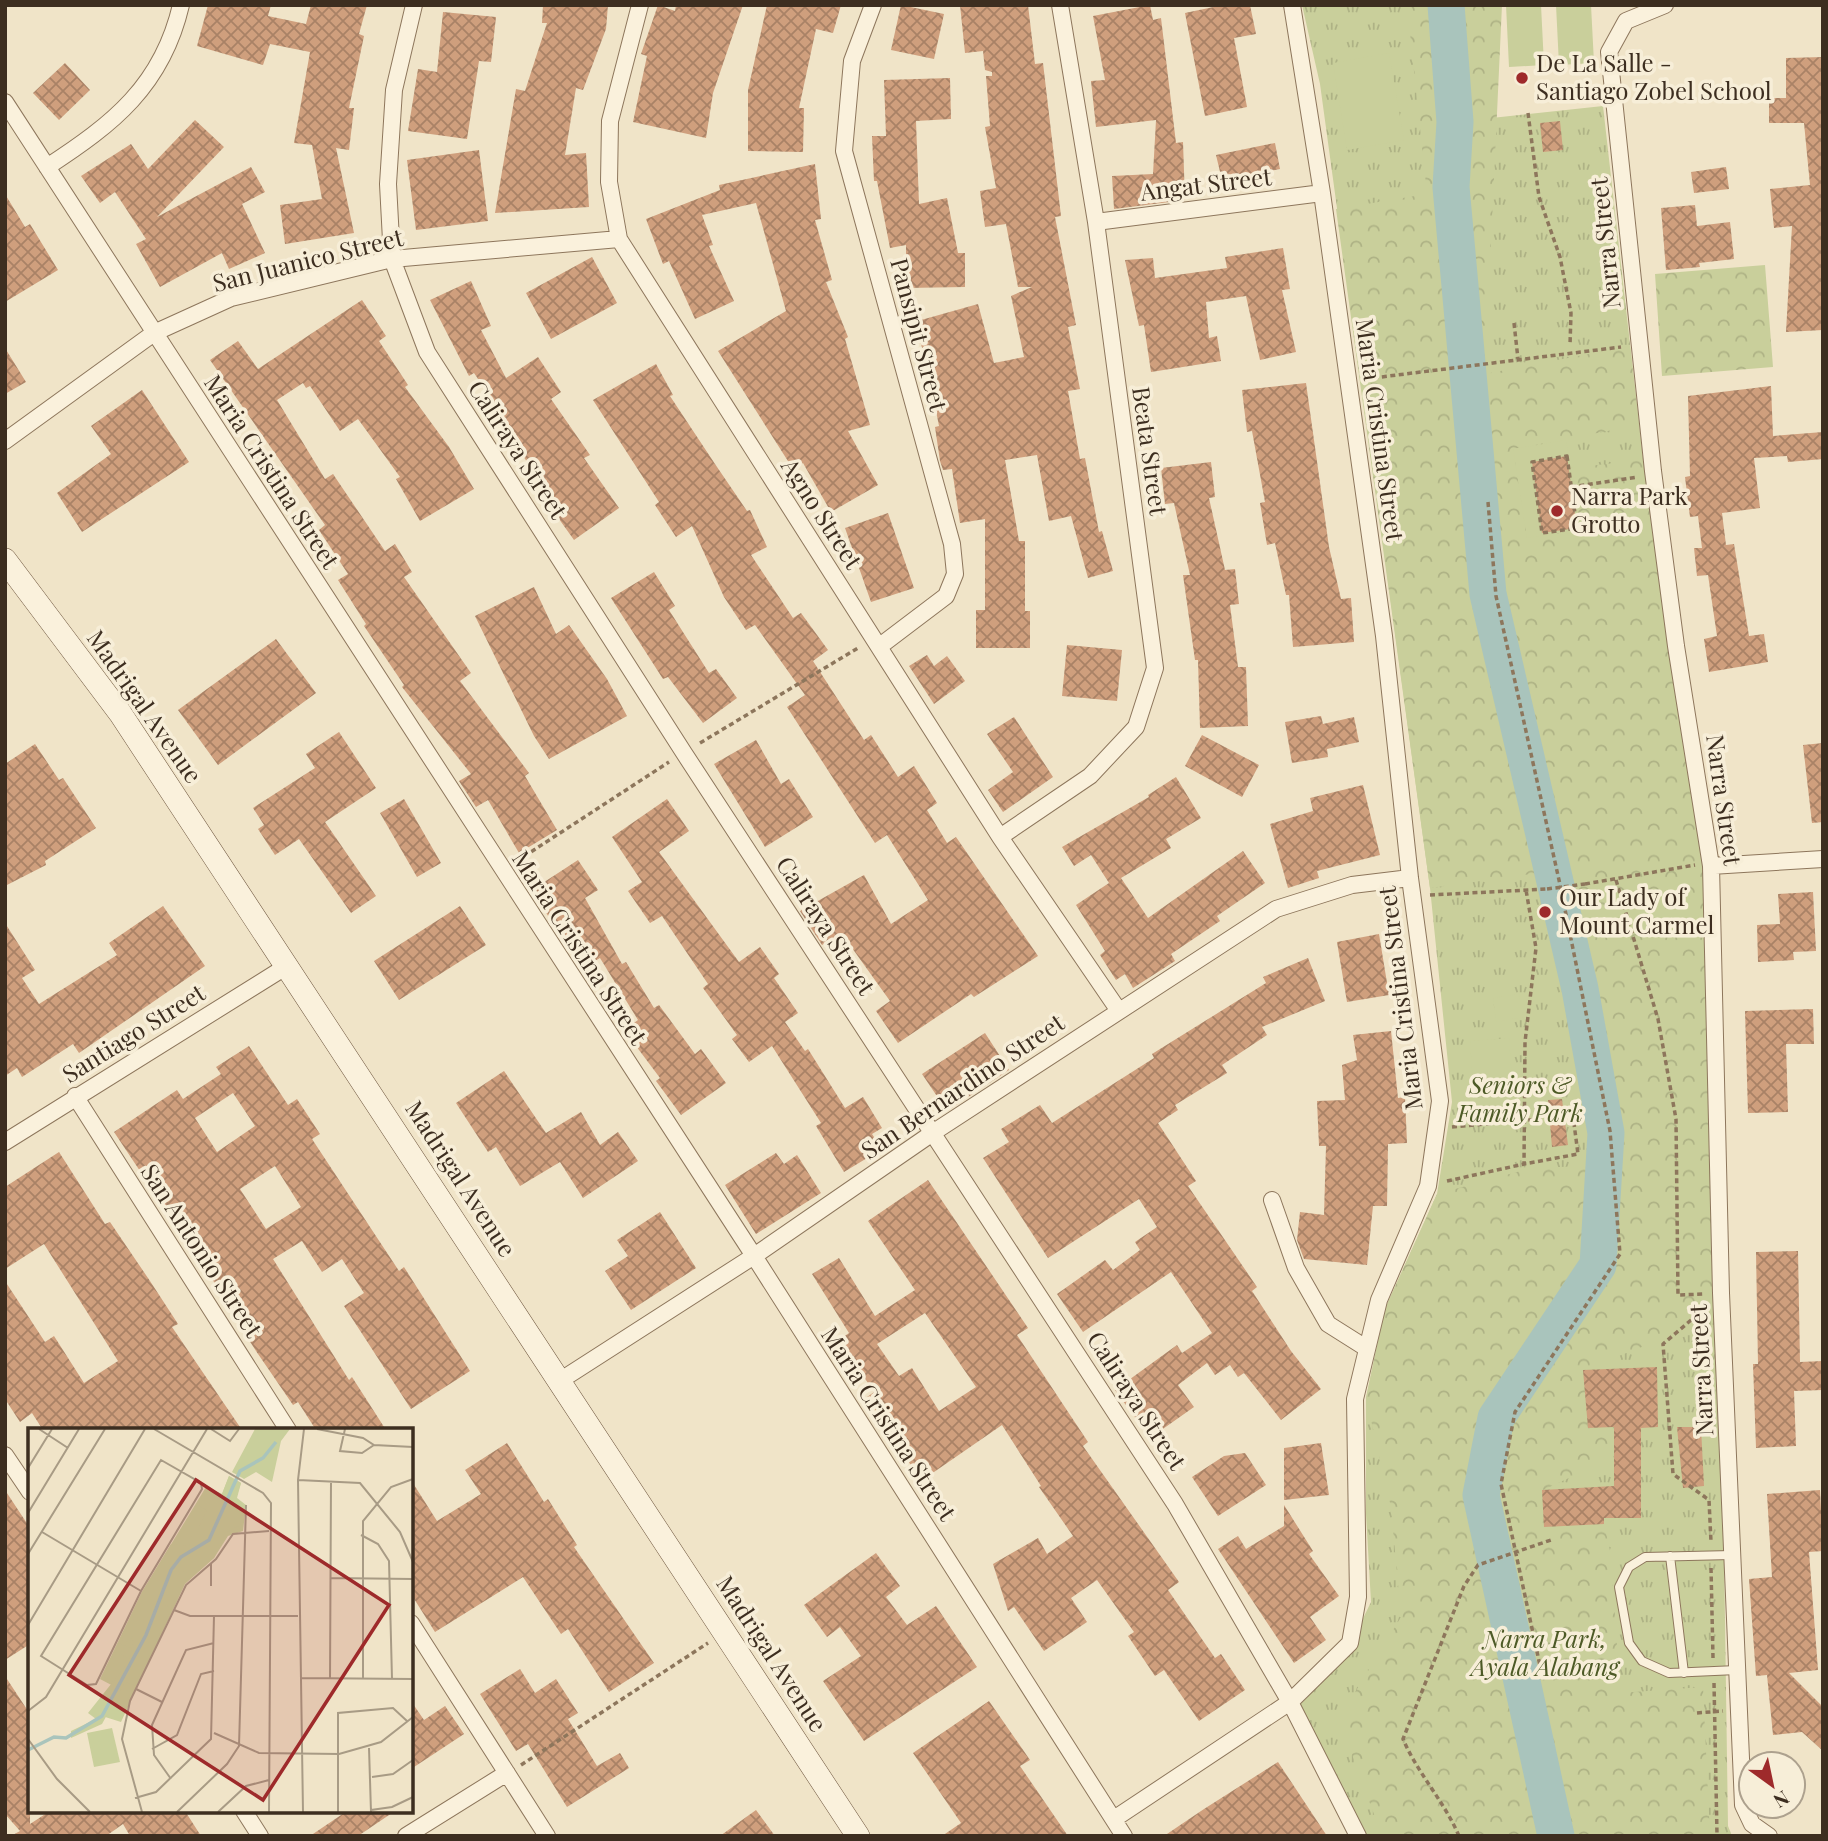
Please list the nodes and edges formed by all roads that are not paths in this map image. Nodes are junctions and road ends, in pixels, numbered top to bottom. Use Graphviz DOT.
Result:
graph roads {
  1 [pos="181,5"];
  2 [pos="414,5"];
  3 [pos="640,5"];
  4 [pos="873,5"];
  5 [pos="1060,5"];
  6 [pos="1292,5"];
  7 [pos="1665,5"];
  8 [pos="5,102"];
  9 [pos="47,167"];
  10 [pos="1322,193"];
  11 [pos="1096,222"];
  12 [pos="619,239"];
  13 [pos="392,259"];
  14 [pos="153,333"];
  15 [pos="5,441"];
  16 [pos="5,560"];
  17 [pos="880,646"];
  18 [pos="1000,837"];
  19 [pos="1823,859"];
  20 [pos="1711,864"];
  21 [pos="1410,878"];
  22 [pos="287,966"];
  23 [pos="1119,1011"];
  24 [pos="75,1096"];
  25 [pos="934,1132"];
  26 [pos="5,1142"];
  27 [pos="1272,1200"];
  28 [pos="754,1256"];
  29 [pos="1366,1348"];
  30 [pos="561,1380"];
  31 [pos="287,1428"];
  32 [pos="5,1455"];
  33 [pos="28,1489"];
  34 [pos="1732,1555"];
  35 [pos="1670,1556"];
  36 [pos="413,1626"];
  37 [pos="1737,1670"];
  38 [pos="1684,1673"];
  39 [pos="1290,1702"];
  40 [pos="507,1773"];
  41 [pos="245,1813"];
  42 [pos="1114,1819"];
  43 [pos="260,1836"];
  44 [pos="406,1836"];
  45 [pos="547,1836"];
  46 [pos="858,1836"];
  47 [pos="1124,1836"];
  48 [pos="1358,1836"];
  49 [pos="1769,1836"];
  1 -- 9 [label="street"];
  2 -- 13 [label="street, Caliraya Street"];
  3 -- 12 [label="street, Agno Street"];
  4 -- 17 [label="street, Pansipit Street"];
  5 -- 11 [label="street, Beata Street"];
  6 -- 10 [label="street, Maria Cristina Street"];
  7 -- 20 [label="street, Narra Street"];
  8 -- 9 [label="street, Maria Cristina Street"];
  9 -- 14 [label="street, Maria Cristina Street"];
  10 -- 11 [label="street, Angat Street"];
  10 -- 21 [label="street, Maria Cristina Street"];
  11 -- 18 [label="street, Beata Street"];
  12 -- 13 [label="street, San Juanico Street"];
  12 -- 17 [label="street, Agno Street"];
  13 -- 14 [label="street, San Juanico Street"];
  13 -- 25 [label="street, Caliraya Street"];
  14 -- 15 [label="street, San Juanico Street"];
  14 -- 28 [label="street, Maria Cristina Street"];
  16 -- 22 [label="street, Madrigal Avenue"];
  17 -- 18 [label="street, Agno Street"];
  18 -- 23 [label="street, Agno Street"];
  19 -- 20 [label="street"];
  20 -- 34 [label="street, Narra Street"];
  21 -- 23 [label="street, San Bernardino Street"];
  21 -- 29 [label="street, Maria Cristina Street"];
  22 -- 24 [label="street, Santiago Street"];
  22 -- 30 [label="street, Madrigal Avenue"];
  23 -- 25 [label="street, San Bernardino Street"];
  24 -- 26 [label="street, Santiago Street"];
  24 -- 31 [label="street, San Antonio Street"];
  25 -- 28 [label="street, San Bernardino Street"];
  25 -- 39 [label="street, Caliraya Street"];
  27 -- 29 [label="street"];
  28 -- 30 [label="street, San Bernardino Street"];
  28 -- 42 [label="street, Maria Cristina Street"];
  29 -- 39 [label="street, Maria Cristina Street"];
  30 -- 46 [label="street, Madrigal Avenue"];
  32 -- 33 [label="street"];
  34 -- 35 [label="lane"];
  34 -- 37 [label="street, Narra Street"];
  35 -- 38 [label="lane"];
  35 -- 38 [label="lane"];
  36 -- 40 [label="street"];
  37 -- 38 [label="lane"];
  37 -- 49 [label="street, Narra Street"];
  39 -- 42 [label="street, Maria Cristina Street"];
  39 -- 48 [label="street, Caliraya Street"];
  40 -- 44 [label="street"];
  40 -- 45 [label="street"];
  41 -- 43 [label="street"];
  42 -- 47 [label="street, Maria Cristina Street"];
}
